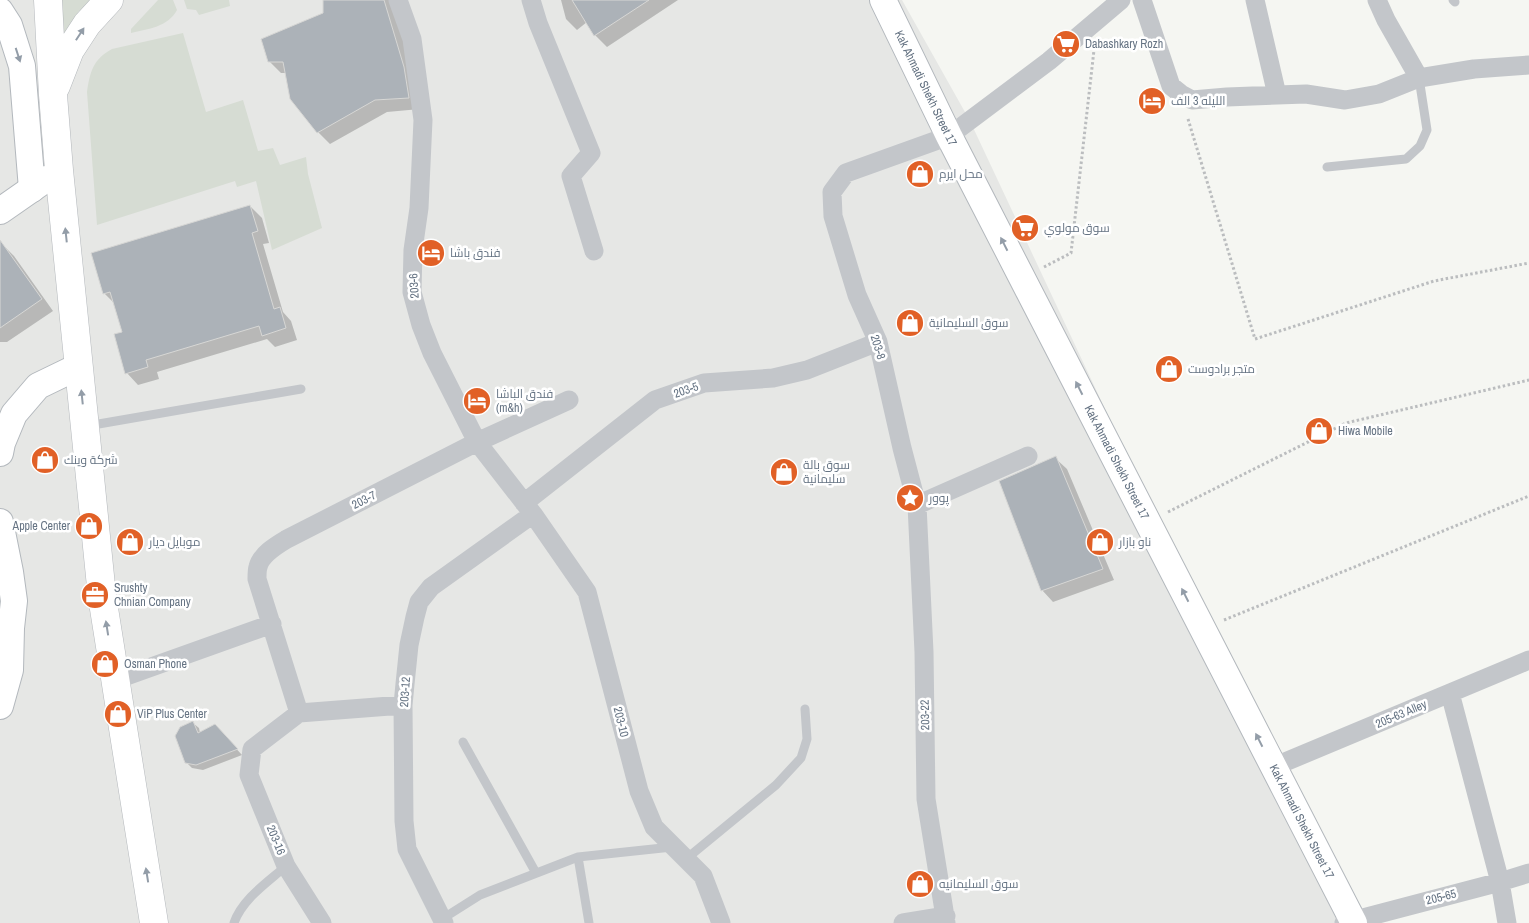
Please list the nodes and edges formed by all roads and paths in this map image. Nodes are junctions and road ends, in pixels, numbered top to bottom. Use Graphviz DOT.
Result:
graph roads {
  1 [pos="48,0"];
  2 [pos="109,0"];
  3 [pos="398,0"];
  4 [pos="531,0"];
  5 [pos="883,0"];
  6 [pos="1121,0"];
  7 [pos="1142,0"];
  8 [pos="1255,0"];
  9 [pos="1376,0"];
  10 [pos="0,11"];
  11 [pos="1098,20"];
  12 [pos="1529,65"];
  13 [pos="1420,78"];
  14 [pos="1181,94"];
  15 [pos="53,95"];
  16 [pos="1277,95"];
  17 [pos="949,136"];
  18 [pos="1327,167"];
  19 [pos="59,170"];
  20 [pos="32,189"];
  21 [pos="0,211"];
  22 [pos="594,251"];
  23 [pos="1529,263"];
  24 [pos="1023,279"];
  25 [pos="878,342"];
  26 [pos="79,370"];
  27 [pos="1529,380"];
  28 [pos="301,389"];
  29 [pos="569,400"];
  30 [pos="85,426"];
  31 [pos="477,442"];
  32 [pos="0,453"];
  33 [pos="1028,456"];
  34 [pos="1529,496"];
  35 [pos="917,505"];
  36 [pos="528,509"];
  37 [pos="0,522"];
  38 [pos="1148,522"];
  39 [pos="272,624"];
  40 [pos="1202,629"];
  41 [pos="1529,660"];
  42 [pos="115,680"];
  43 [pos="1450,693"];
  44 [pos="403,705"];
  45 [pos="0,706"];
  46 [pos="805,709"];
  47 [pos="299,713"];
  48 [pos="463,742"];
  49 [pos="1273,767"];
  50 [pos="680,853"];
  51 [pos="578,857"];
  52 [pos="286,866"];
  53 [pos="536,873"];
  54 [pos="1529,873"];
  55 [pos="1500,882"];
  56 [pos="946,920"];
  57 [pos="443,921"];
  58 [pos="1350,922"];
  59 [pos="154,923"];
  60 [pos="234,923"];
  61 [pos="322,923"];
  62 [pos="589,923"];
  63 [pos="721,923"];
  64 [pos="903,923"];
  65 [pos="1507,923"];
  1 -- 15 [label="main road"];
  15 -- 2 [label="main road, one-way"];
  3 -- 31 [label="street, 203-6"];
  4 -- 22 [label="street"];
  5 -- 17 [label="main road, Kak Ahmadi Shekh Street 17"];
  6 -- 11 [label="street"];
  7 -- 14 [label="street"];
  8 -- 16 [label="street"];
  9 -- 13 [label="street"];
  10 -- 20 [label="main road, one-way"];
  11 -- 17 [label="street"];
  11 -- 24 [label="path"];
  12 -- 13 [label="street"];
  13 -- 16 [label="street"];
  13 -- 18 [label="lane"];
  14 -- 16 [label="street"];
  14 -- 23 [label="path"];
  15 -- 19 [label="main road"];
  24 -- 17 [label="main road, Kak Ahmadi Shekh Street 17, one-way"];
  17 -- 25 [label="street, 203-8"];
  19 -- 20 [label="main road"];
  26 -- 19 [label="main road, one-way"];
  20 -- 21 [label="main road"];
  38 -- 24 [label="main road, Kak Ahmadi Shekh Street 17, one-way"];
  25 -- 35 [label="street, 203-8"];
  25 -- 36 [label="street, 203-5"];
  30 -- 26 [label="main road, one-way"];
  26 -- 32 [label="main road"];
  27 -- 38 [label="path"];
  28 -- 30 [label="lane"];
  29 -- 31 [label="street, 203-7"];
  42 -- 30 [label="main road, one-way"];
  31 -- 36 [label="street, 203-6"];
  31 -- 39 [label="street, 203-7"];
  33 -- 35 [label="street"];
  34 -- 40 [label="path"];
  35 -- 56 [label="street, 203-22"];
  36 -- 44 [label="street, 203-12"];
  36 -- 50 [label="street, 203-10"];
  37 -- 45 [label="main road"];
  40 -- 38 [label="main road, Kak Ahmadi Shekh Street 17, one-way"];
  39 -- 42 [label="street"];
  39 -- 47 [label="street"];
  49 -- 40 [label="main road, Kak Ahmadi Shekh Street 17, one-way"];
  41 -- 43 [label="street, 205-63 Alley"];
  59 -- 42 [label="main road, one-way"];
  43 -- 49 [label="street, 205-63 Alley"];
  43 -- 55 [label="street"];
  44 -- 47 [label="street"];
  44 -- 57 [label="street, 203-12"];
  46 -- 50 [label="lane"];
  47 -- 52 [label="street, 203-16"];
  48 -- 53 [label="lane"];
  49 -- 58 [label="main road, Kak Ahmadi Shekh Street 17"];
  50 -- 51 [label="lane"];
  50 -- 63 [label="street, 203-10"];
  51 -- 53 [label="lane"];
  51 -- 62 [label="lane"];
  52 -- 60 [label="lane"];
  52 -- 61 [label="street, 203-16"];
  53 -- 57 [label="lane"];
  54 -- 55 [label="street, 205-65"];
  55 -- 58 [label="street, 205-65"];
  55 -- 65 [label="street"];
  56 -- 64 [label="street"];
}
